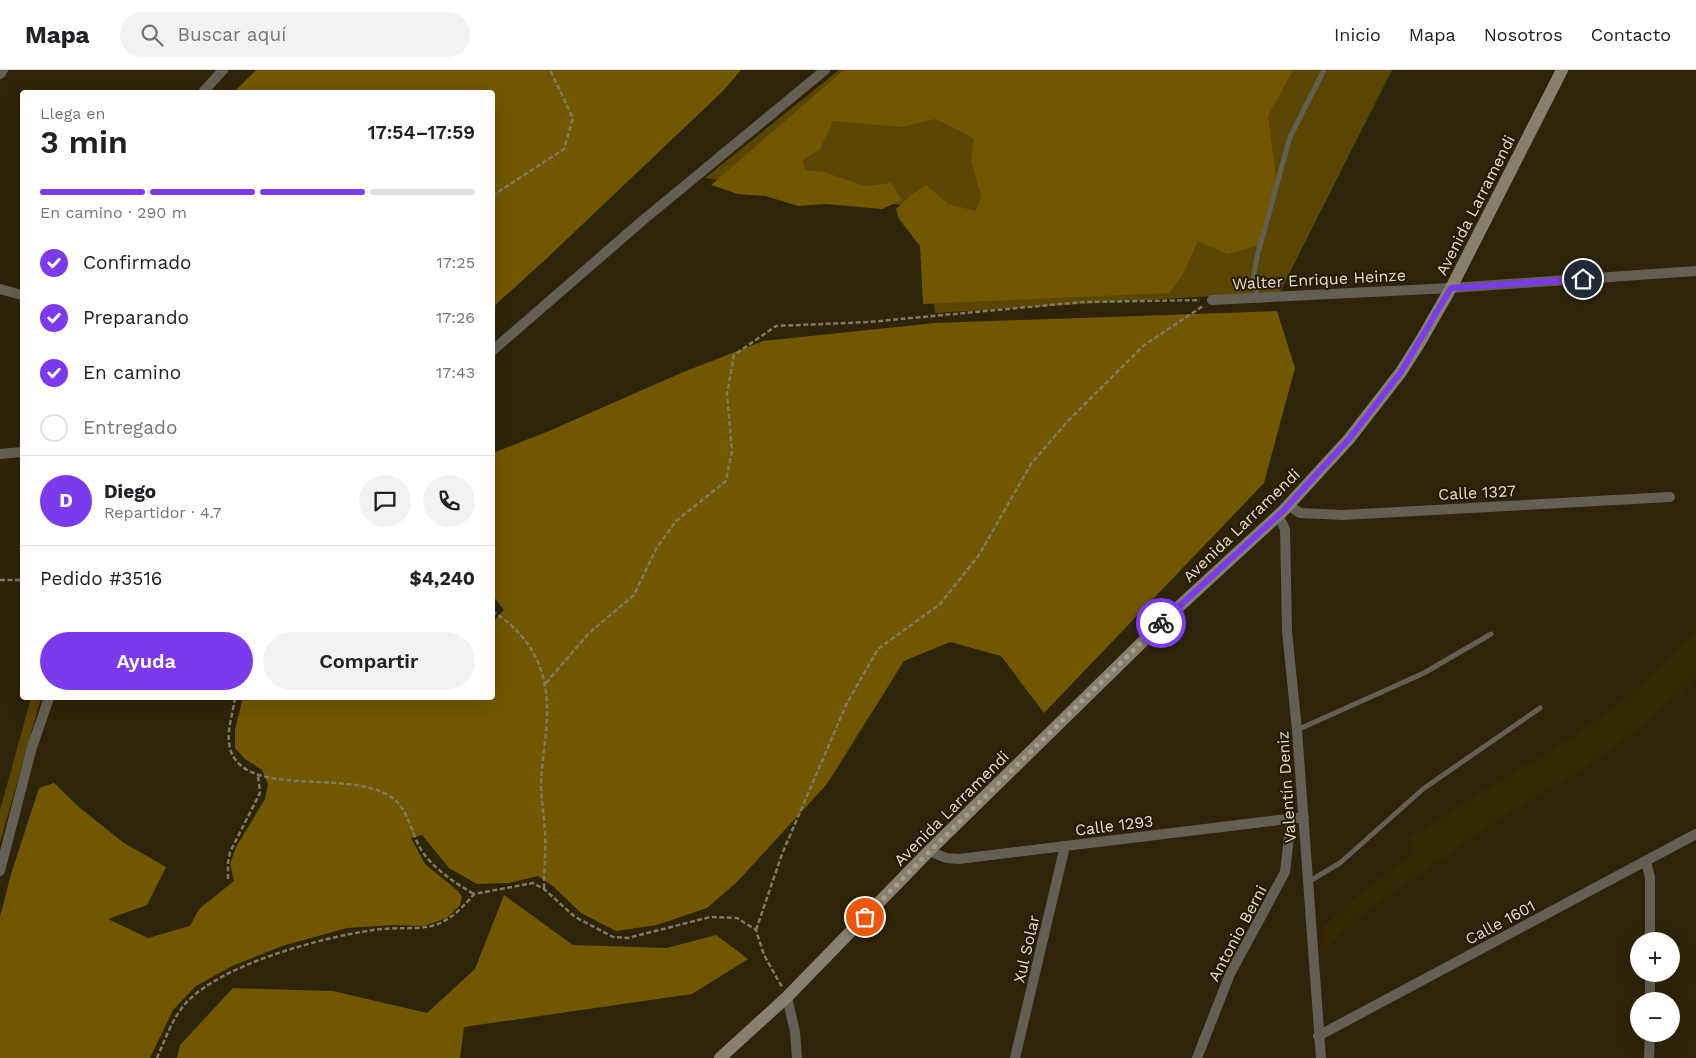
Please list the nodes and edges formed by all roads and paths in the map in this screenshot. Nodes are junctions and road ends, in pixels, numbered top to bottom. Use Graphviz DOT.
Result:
graph roads {
  1 [pos="3,70"];
  2 [pos="223,70"];
  3 [pos="550,70"];
  4 [pos="825,70"];
  5 [pos="1324,70"];
  6 [pos="1562,70"];
  7 [pos="0,74"];
  8 [pos="205,90"];
  9 [pos="495,194"];
  10 [pos="1696,271"];
  11 [pos="1451,288"];
  12 [pos="0,290"];
  13 [pos="20,295"];
  14 [pos="1257,297"];
  15 [pos="1212,300"];
  16 [pos="495,348"];
  17 [pos="20,452"];
  18 [pos="0,454"];
  19 [pos="1670,496"];
  20 [pos="1288,505"];
  21 [pos="1278,515"];
  22 [pos="0,580"];
  23 [pos="20,580"];
  24 [pos="495,613"];
  25 [pos="1491,634"];
  26 [pos="546,683"];
  27 [pos="48,700"];
  28 [pos="235,700"];
  29 [pos="1540,708"];
  30 [pos="1297,730"];
  31 [pos="258,776"];
  32 [pos="1304,817"];
  33 [pos="1292,819"];
  34 [pos="1696,834"];
  35 [pos="1065,846"];
  36 [pos="930,851"];
  37 [pos="1646,862"];
  38 [pos="0,871"];
  39 [pos="228,879"];
  40 [pos="1308,882"];
  41 [pos="544,889"];
  42 [pos="474,894"];
  43 [pos="756,930"];
  44 [pos="1650,932"];
  45 [pos="787,997"];
  46 [pos="1318,1036"];
  47 [pos="1650,1042"];
  48 [pos="157,1058"];
  49 [pos="720,1058"];
  50 [pos="797,1058"];
  51 [pos="1015,1058"];
  52 [pos="1197,1058"];
  53 [pos="1321,1058"];
  54 [pos="1650,1058"];
  1 -- 7 [label="street"];
  2 -- 8 [label="street"];
  3 -- 9 [label="path"];
  4 -- 16 [label="street"];
  5 -- 14 [label="lane"];
  6 -- 11 [label="main road, Avenida Larramendi"];
  10 -- 11 [label="street, Walter Enrique Heinze"];
  11 -- 14 [label="street, Walter Enrique Heinze"];
  11 -- 20 [label="main road, Avenida Larramendi"];
  12 -- 13 [label="street"];
  14 -- 15 [label="street, Walter Enrique Heinze"];
  15 -- 26 [label="path"];
  15 -- 43 [label="path"];
  17 -- 18 [label="street"];
  19 -- 20 [label="street, Calle 1327"];
  20 -- 21 [label="main road, Avenida Larramendi"];
  21 -- 30 [label="street, Valentín Deniz"];
  21 -- 36 [label="main road, Avenida Larramendi"];
  22 -- 23 [label="path"];
  24 -- 26 [label="path"];
  25 -- 30 [label="lane"];
  26 -- 41 [label="path"];
  27 -- 38 [label="street"];
  28 -- 31 [label="path"];
  29 -- 40 [label="lane"];
  30 -- 32 [label="street, Valentín Deniz"];
  31 -- 39 [label="path"];
  31 -- 42 [label="path"];
  32 -- 33 [label="street, Calle 1293"];
  32 -- 40 [label="street, Valentín Deniz"];
  33 -- 35 [label="street, Calle 1293"];
  33 -- 52 [label="street, Antonio Berni"];
  34 -- 37 [label="street, Calle 1601"];
  35 -- 36 [label="street, Calle 1293"];
  35 -- 51 [label="street, Xul Solar"];
  36 -- 45 [label="main road, Avenida Larramendi"];
  37 -- 44 [label="street"];
  37 -- 46 [label="street, Calle 1601"];
  40 -- 46 [label="street, Valentín Deniz"];
  41 -- 42 [label="path"];
  41 -- 43 [label="path"];
  42 -- 48 [label="path"];
  43 -- 45 [label="path"];
  45 -- 49 [label="main road, Avenida Larramendi"];
  45 -- 50 [label="street"];
  46 -- 53 [label="street, Valentín Deniz"];
  47 -- 54 [label="street"];
}
